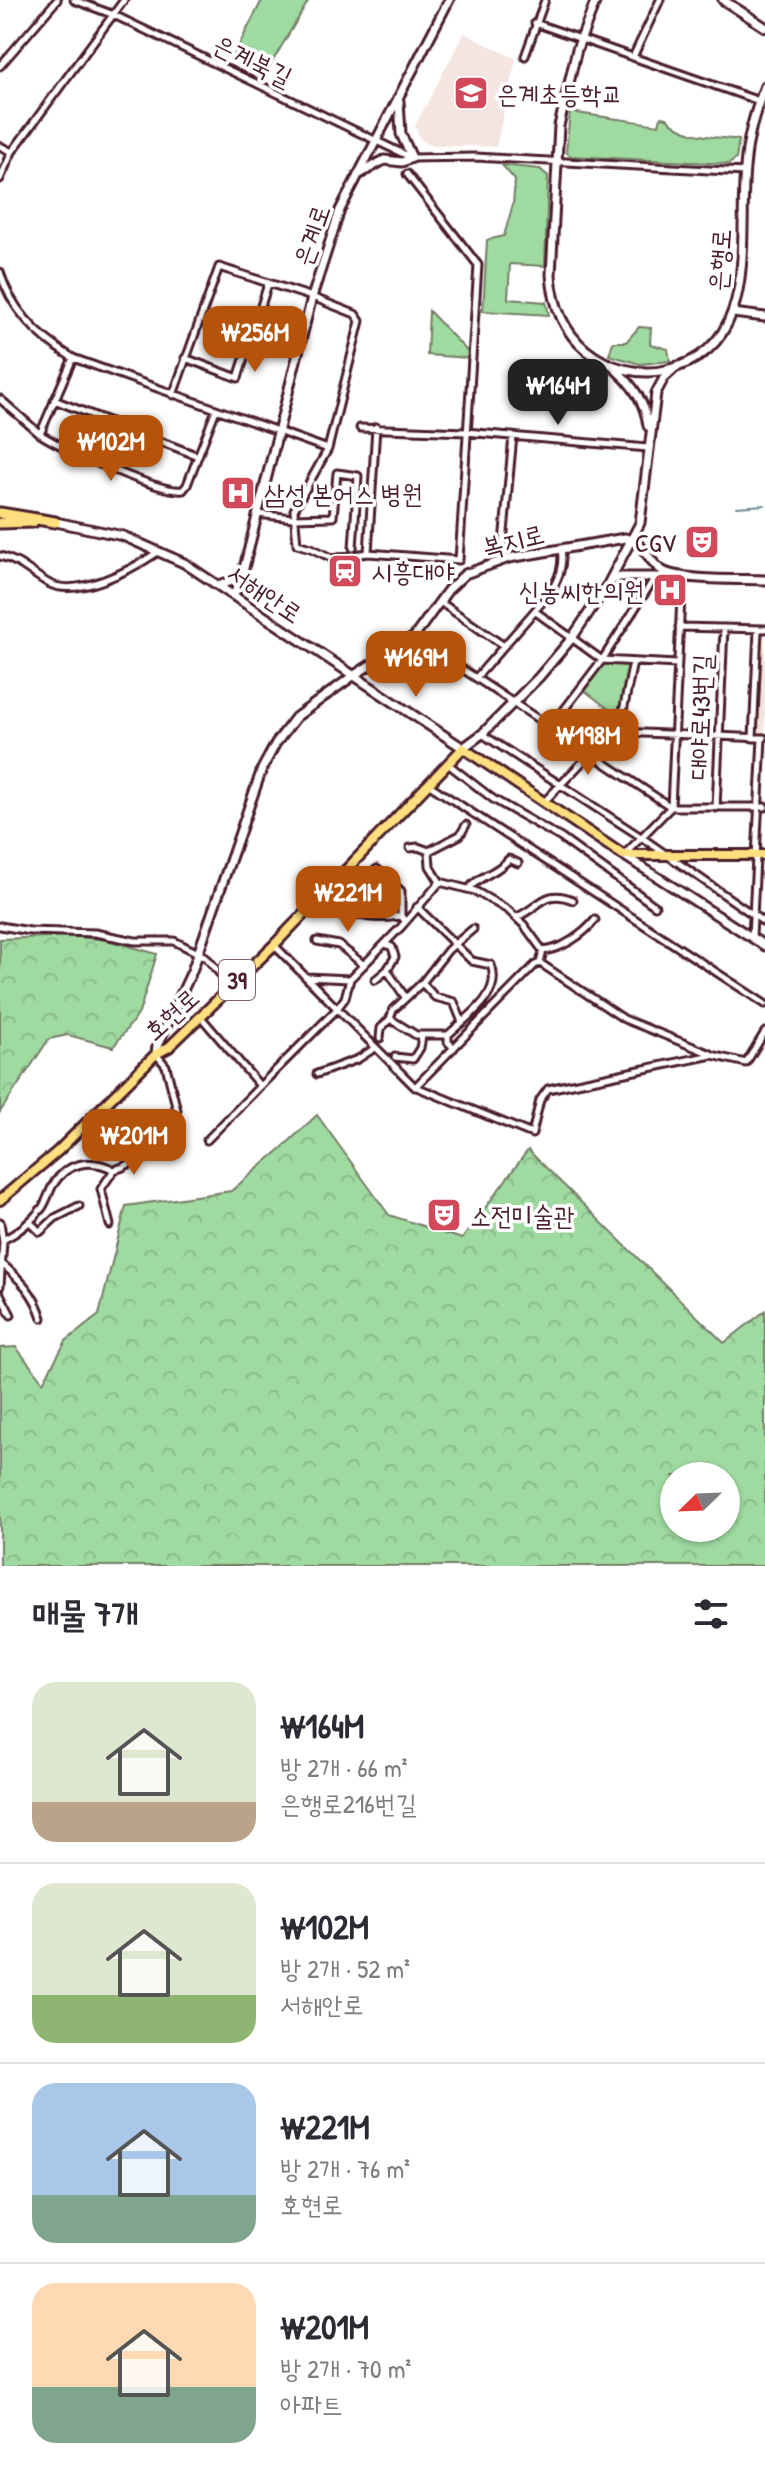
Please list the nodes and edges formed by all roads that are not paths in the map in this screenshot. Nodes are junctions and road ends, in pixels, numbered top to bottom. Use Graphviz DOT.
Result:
graph roads {
  1 [pos="57,0"];
  2 [pos="74,0"];
  3 [pos="124,0"];
  4 [pos="449,0"];
  5 [pos="545,0"];
  6 [pos="596,0"];
  7 [pos="660,0"];
  8 [pos="723,0"];
  9 [pos="114,15"];
  10 [pos="535,23"];
  11 [pos="765,27"];
  12 [pos="580,40"];
  13 [pos="525,56"];
  14 [pos="633,57"];
  15 [pos="0,66"];
  16 [pos="765,86"];
  17 [pos="399,100"];
  18 [pos="759,101"];
  19 [pos="563,103"];
  20 [pos="574,105"];
  21 [pos="375,141"];
  22 [pos="0,146"];
  23 [pos="12,152"];
  24 [pos="412,158"];
  25 [pos="557,163"];
  26 [pos="745,172"];
  27 [pos="407,174"];
  28 [pos="356,176"];
  29 [pos="0,179"];
  30 [pos="0,272"];
  31 [pos="268,284"];
  32 [pos="312,297"];
  33 [pos="733,313"];
  34 [pos="765,317"];
  35 [pos="73,358"];
  36 [pos="185,358"];
  37 [pos="611,365"];
  38 [pos="677,366"];
  39 [pos="173,395"];
  40 [pos="0,399"];
  41 [pos="54,400"];
  42 [pos="216,410"];
  43 [pos="376,427"];
  44 [pos="360,428"];
  45 [pos="277,432"];
  46 [pos="466,432"];
  47 [pos="40,434"];
  48 [pos="649,435"];
  49 [pos="513,436"];
  50 [pos="648,448"];
  51 [pos="328,449"];
  52 [pos="198,456"];
  53 [pos="257,514"];
  54 [pos="0,515"];
  55 [pos="293,518"];
  56 [pos="55,522"];
  57 [pos="0,523"];
  58 [pos="632,540"];
  59 [pos="503,543"];
  60 [pos="353,548"];
  61 [pos="561,549"];
  62 [pos="159,552"];
  63 [pos="368,553"];
  64 [pos="0,556"];
  65 [pos="243,572"];
  66 [pos="682,576"];
  67 [pos="654,579"];
  68 [pos="765,580"];
  69 [pos="608,584"];
  70 [pos="219,585"];
  71 [pos="234,595"];
  72 [pos="440,602"];
  73 [pos="536,612"];
  74 [pos="679,627"];
  75 [pos="724,628"];
  76 [pos="762,630"];
  77 [pos="414,637"];
  78 [pos="572,638"];
  79 [pos="504,646"];
  80 [pos="602,660"];
  81 [pos="633,662"];
  82 [pos="677,664"];
  83 [pos="353,676"];
  84 [pos="476,678"];
  85 [pos="513,703"];
  86 [pos="551,727"];
  87 [pos="619,732"];
  88 [pos="482,734"];
  89 [pos="674,734"];
  90 [pos="717,736"];
  91 [pos="753,738"];
  92 [pos="764,738"];
  93 [pos="463,748"];
  94 [pos="591,753"];
  95 [pos="447,763"];
  96 [pos="428,784"];
  97 [pos="560,785"];
  98 [pos="545,801"];
  99 [pos="671,807"];
  100 [pos="762,807"];
  101 [pos="716,808"];
  102 [pos="466,825"];
  103 [pos="641,837"];
  104 [pos="410,848"];
  105 [pos="429,851"];
  106 [pos="623,855"];
  107 [pos="663,855"];
  108 [pos="761,855"];
  109 [pos="518,863"];
  110 [pos="440,882"];
  111 [pos="354,889"];
  112 [pos="469,889"];
  113 [pos="573,900"];
  114 [pos="338,903"];
  115 [pos="655,906"];
  116 [pos="417,907"];
  117 [pos="753,915"];
  118 [pos="517,917"];
  119 [pos="403,919"];
  120 [pos="595,920"];
  121 [pos="765,923"];
  122 [pos="0,926"];
  123 [pos="473,929"];
  124 [pos="752,938"];
  125 [pos="317,941"];
  126 [pos="385,944"];
  127 [pos="455,944"];
  128 [pos="274,945"];
  129 [pos="765,946"];
  130 [pos="543,951"];
  131 [pos="198,954"];
  132 [pos="540,963"];
  133 [pos="364,965"];
  134 [pos="387,970"];
  135 [pos="305,977"];
  136 [pos="350,979"];
  137 [pos="375,980"];
  138 [pos="422,983"];
  139 [pos="230,986"];
  140 [pos="405,997"];
  141 [pos="765,1004"];
  142 [pos="337,1009"];
  143 [pos="201,1017"];
  144 [pos="390,1019"];
  145 [pos="462,1022"];
  146 [pos="765,1032"];
  147 [pos="448,1035"];
  148 [pos="422,1036"];
  149 [pos="380,1038"];
  150 [pos="375,1048"];
  151 [pos="454,1048"];
  152 [pos="156,1054"];
  153 [pos="712,1055"];
  154 [pos="395,1057"];
  155 [pos="317,1074"];
  156 [pos="260,1086"];
  157 [pos="415,1087"];
  158 [pos="207,1140"];
  159 [pos="114,1170"];
  160 [pos="0,1200"];
  161 [pos="79,1206"];
  162 [pos="0,1222"];
  163 [pos="30,1222"];
  164 [pos="110,1225"];
  165 [pos="3,1240"];
  166 [pos="1,1263"];
  167 [pos="0,1286"];
  168 [pos="0,1294"];
  169 [pos="11,1315"];
  170 [pos="42,1318"];
  1 -- 15 [label="street"];
  2 -- 9 [label="street, 은계북길"];
  3 -- 9 [label="street"];
  4 -- 17 [label="street, 은계로"];
  5 -- 10 [label="street"];
  6 -- 12 [label="street, 은행로"];
  7 -- 14 [label="street"];
  8 -- 11 [label="street"];
  9 -- 21 [label="street, 은계북길"];
  9 -- 23 [label="street"];
  10 -- 12 [label="street"];
  10 -- 13 [label="street"];
  12 -- 14 [label="street"];
  12 -- 19 [label="street, 은행로"];
  14 -- 18 [label="street"];
  16 -- 18 [label="street, 은행로"];
  17 -- 21 [label="street, 은계로"];
  17 -- 24 [label="street"];
  18 -- 26 [label="street, 은행로"];
  19 -- 20 [label="street"];
  19 -- 25 [label="street, 은행로"];
  21 -- 24 [label="street, 은계북길"];
  21 -- 28 [label="street, 은계로"];
  22 -- 23 [label="street"];
  23 -- 29 [label="street"];
  24 -- 25 [label="street"];
  24 -- 28 [label="street"];
  25 -- 26 [label="street"];
  25 -- 37 [label="street, 은행로"];
  26 -- 33 [label="street, 은행로"];
  27 -- 46 [label="street"];
  28 -- 32 [label="street, 은계로"];
  30 -- 35 [label="street"];
  31 -- 32 [label="street"];
  31 -- 36 [label="street"];
  31 -- 36 [label="street"];
  32 -- 45 [label="street, 은계로"];
  32 -- 51 [label="street"];
  33 -- 34 [label="street"];
  33 -- 38 [label="street, 은행로"];
  35 -- 39 [label="street"];
  35 -- 41 [label="street"];
  36 -- 39 [label="street"];
  37 -- 38 [label="street, 은행로"];
  37 -- 48 [label="street"];
  38 -- 48 [label="street"];
  39 -- 42 [label="street"];
  40 -- 47 [label="street"];
  41 -- 47 [label="street"];
  41 -- 52 [label="street"];
  42 -- 45 [label="street"];
  42 -- 52 [label="street"];
  43 -- 44 [label="street"];
  43 -- 46 [label="street"];
  43 -- 63 [label="street"];
  45 -- 51 [label="street"];
  45 -- 53 [label="street, 은계로"];
  46 -- 49 [label="street"];
  46 -- 63 [label="street"];
  47 -- 52 [label="street"];
  48 -- 50 [label="street"];
  49 -- 50 [label="street"];
  49 -- 59 [label="street"];
  50 -- 58 [label="street"];
  51 -- 55 [label="street"];
  53 -- 55 [label="street"];
  53 -- 65 [label="street, 은계로"];
  54 -- 56 [label="highway"];
  55 -- 60 [label="street"];
  55 -- 63 [label="street"];
  56 -- 57 [label="highway"];
  56 -- 62 [label="street, 서해안로"];
  58 -- 61 [label="street, 복지로"];
  58 -- 66 [label="street"];
  58 -- 69 [label="street"];
  61 -- 72 [label="street, 복지로"];
  61 -- 73 [label="street, 복지로"];
  62 -- 64 [label="street"];
  62 -- 70 [label="street, 서해안로"];
  65 -- 70 [label="street"];
  65 -- 71 [label="street, 은계로"];
  66 -- 67 [label="street"];
  66 -- 68 [label="street"];
  66 -- 74 [label="street"];
  67 -- 69 [label="street"];
  67 -- 80 [label="street"];
  69 -- 78 [label="street"];
  70 -- 71 [label="street, 서해안로"];
  71 -- 83 [label="street, 서해안로"];
  72 -- 77 [label="street, 복지로"];
  72 -- 79 [label="street"];
  73 -- 78 [label="street"];
  73 -- 79 [label="street, 복지로"];
  74 -- 75 [label="street"];
  74 -- 82 [label="street"];
  75 -- 76 [label="street"];
  75 -- 90 [label="street, 대야로43번길"];
  76 -- 91 [label="street"];
  77 -- 83 [label="street, 복지로"];
  77 -- 84 [label="street"];
  78 -- 80 [label="street"];
  78 -- 85 [label="street"];
  79 -- 84 [label="street, 복지로"];
  80 -- 81 [label="street"];
  80 -- 86 [label="street"];
  81 -- 82 [label="street"];
  81 -- 87 [label="street"];
  82 -- 89 [label="street"];
  83 -- 93 [label="street, 서해안로"];
  83 -- 131 [label="street, 복지로"];
  84 -- 85 [label="street"];
  85 -- 86 [label="street"];
  85 -- 88 [label="street"];
  86 -- 94 [label="street"];
  87 -- 89 [label="street"];
  87 -- 94 [label="street"];
  88 -- 93 [label="street"];
  88 -- 97 [label="street"];
  89 -- 90 [label="street"];
  89 -- 99 [label="street"];
  90 -- 91 [label="street"];
  90 -- 101 [label="street, 대야로43번길"];
  91 -- 92 [label="street"];
  92 -- 100 [label="street"];
  93 -- 95 [label="main road, 호현로 / 39"];
  93 -- 98 [label="main road, 서해안로"];
  94 -- 97 [label="street"];
  94 -- 99 [label="street"];
  95 -- 96 [label="main road, 호현로 / 39"];
  95 -- 115 [label="street"];
  96 -- 128 [label="main road, 호현로 / 39"];
  96 -- 141 [label="street"];
  97 -- 98 [label="street"];
  97 -- 103 [label="street"];
  98 -- 106 [label="main road, 서해안로"];
  99 -- 101 [label="street"];
  99 -- 103 [label="street"];
  100 -- 101 [label="street"];
  100 -- 108 [label="street"];
  102 -- 105 [label="street"];
  103 -- 106 [label="street"];
  103 -- 107 [label="street"];
  104 -- 105 [label="street"];
  105 -- 110 [label="street"];
  106 -- 107 [label="main road"];
  106 -- 124 [label="street, 서해안로"];
  107 -- 108 [label="main road"];
  107 -- 117 [label="street"];
  108 -- 117 [label="street"];
  109 -- 112 [label="street"];
  110 -- 112 [label="street"];
  110 -- 116 [label="street"];
  111 -- 119 [label="street"];
  112 -- 118 [label="street"];
  113 -- 118 [label="street"];
  114 -- 119 [label="street"];
  116 -- 119 [label="street"];
  116 -- 127 [label="street"];
  117 -- 121 [label="street"];
  117 -- 124 [label="street"];
  118 -- 130 [label="street"];
  119 -- 126 [label="street"];
  120 -- 130 [label="street"];
  122 -- 131 [label="street"];
  123 -- 127 [label="street"];
  124 -- 129 [label="street, 서해안로"];
  125 -- 133 [label="street"];
  126 -- 133 [label="street"];
  126 -- 134 [label="street"];
  127 -- 138 [label="street"];
  127 -- 145 [label="street"];
  128 -- 135 [label="street"];
  128 -- 139 [label="main road, 호현로 / 39"];
  130 -- 132 [label="street"];
  131 -- 139 [label="street"];
  131 -- 152 [label="street, 복지로"];
  132 -- 151 [label="street"];
  132 -- 153 [label="street"];
  133 -- 136 [label="street"];
  134 -- 137 [label="street"];
  134 -- 140 [label="street"];
  135 -- 136 [label="street"];
  135 -- 142 [label="street"];
  136 -- 142 [label="street"];
  138 -- 140 [label="street"];
  138 -- 145 [label="street"];
  139 -- 143 [label="main road, 호현로 / 39"];
  140 -- 144 [label="street"];
  142 -- 150 [label="street"];
  142 -- 156 [label="street"];
  143 -- 152 [label="main road, 호현로 / 39"];
  143 -- 156 [label="street"];
  144 -- 148 [label="street"];
  144 -- 149 [label="street"];
  145 -- 147 [label="street"];
  146 -- 153 [label="street"];
  147 -- 148 [label="street"];
  147 -- 151 [label="street"];
  148 -- 154 [label="street"];
  150 -- 155 [label="street"];
  150 -- 157 [label="street"];
  151 -- 157 [label="street"];
  152 -- 159 [label="street"];
  152 -- 160 [label="main road, 호현로 / 39"];
  153 -- 157 [label="street"];
  156 -- 158 [label="street"];
  159 -- 163 [label="street"];
  159 -- 164 [label="street"];
  161 -- 163 [label="street"];
  162 -- 165 [label="street"];
  163 -- 165 [label="street"];
  165 -- 166 [label="street"];
  166 -- 167 [label="street"];
  166 -- 170 [label="street"];
  168 -- 169 [label="street"];
}
